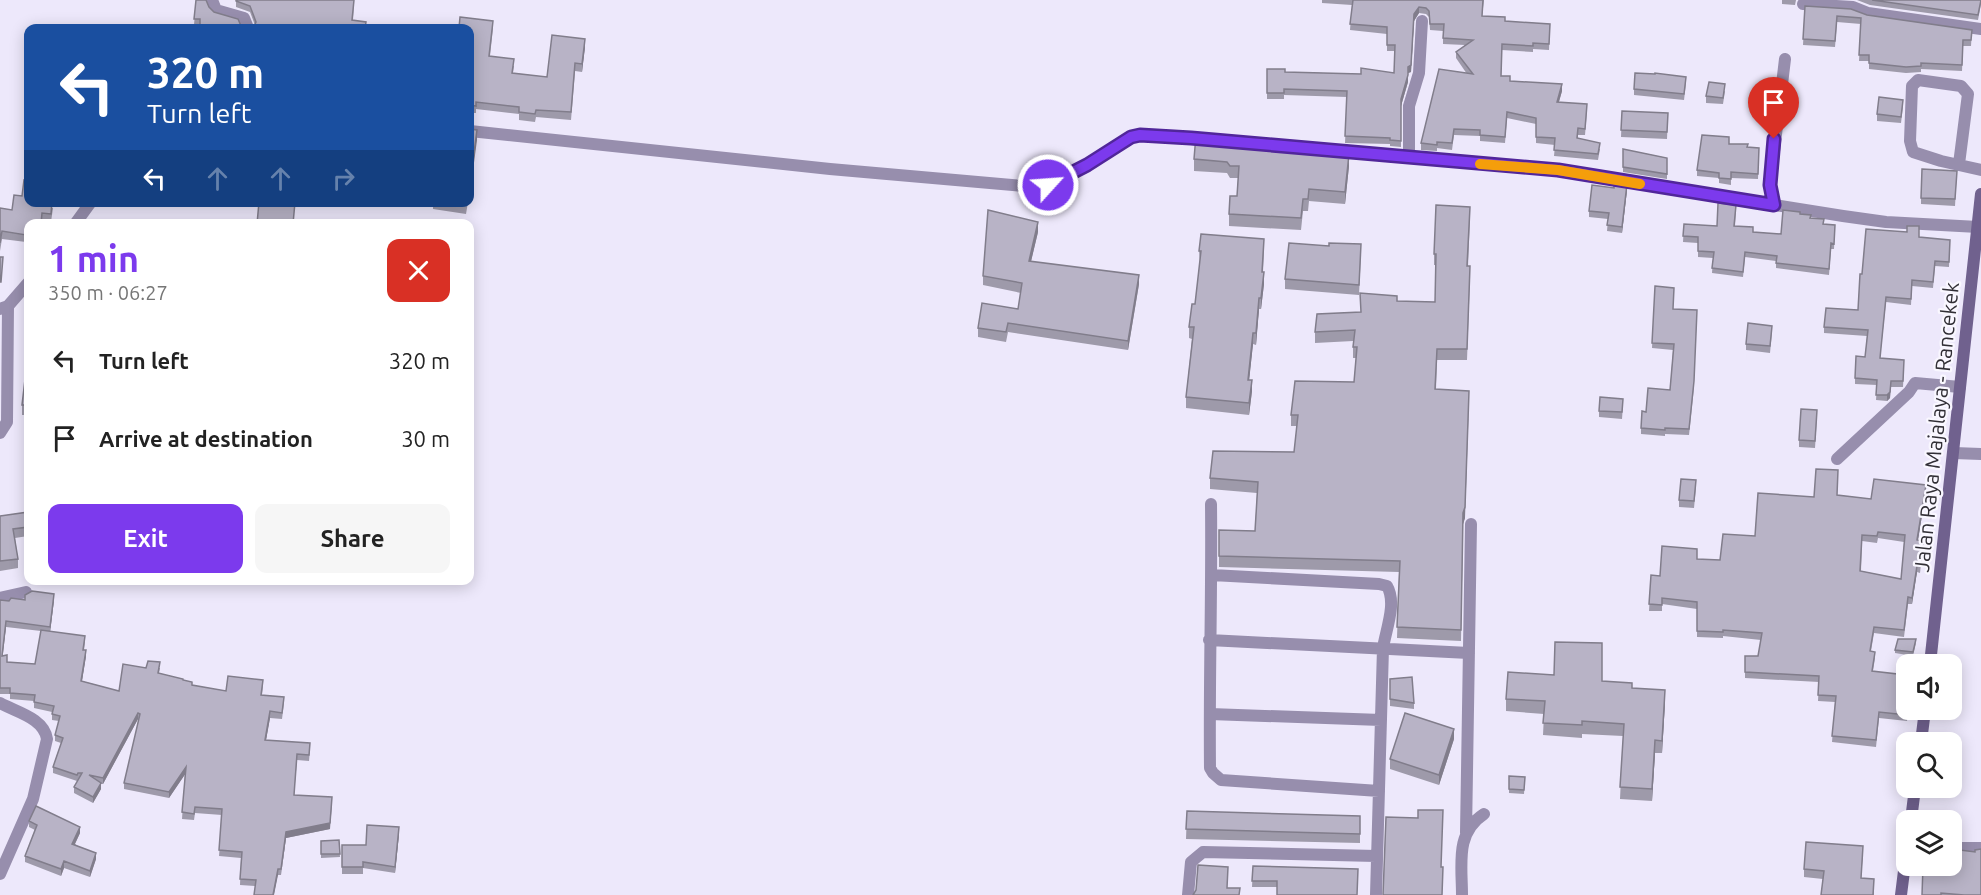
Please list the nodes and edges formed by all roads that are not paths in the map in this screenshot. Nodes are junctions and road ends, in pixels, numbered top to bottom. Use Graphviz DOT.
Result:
graph roads {
  1 [pos="212,0"];
  2 [pos="1803,4"];
  3 [pos="1422,21"];
  4 [pos="246,24"];
  5 [pos="1981,29"];
  6 [pos="1785,59"];
  7 [pos="474,132"];
  8 [pos="1409,158"];
  9 [pos="1959,164"];
  10 [pos="1981,170"];
  11 [pos="1981,194"];
  12 [pos="1774,205"];
  13 [pos="1978,227"];
  14 [pos="24,287"];
  15 [pos="4,307"];
  16 [pos="1960,387"];
  17 [pos="0,433"];
  18 [pos="1954,453"];
  19 [pos="1981,454"];
  20 [pos="1838,459"];
  21 [pos="1211,504"];
  22 [pos="1471,525"];
  23 [pos="1212,575"];
  24 [pos="26,592"];
  25 [pos="0,598"];
  26 [pos="1209,640"];
  27 [pos="1383,648"];
  28 [pos="1469,653"];
  29 [pos="1931,654"];
  30 [pos="0,703"];
  31 [pos="1210,714"];
  32 [pos="1381,720"];
  33 [pos="1379,791"];
  34 [pos="1484,814"];
  35 [pos="1466,833"];
  36 [pos="1962,848"];
  37 [pos="1981,848"];
  38 [pos="1376,856"];
  39 [pos="0,874"];
  40 [pos="1903,876"];
  41 [pos="1188,895"];
  42 [pos="1376,895"];
  43 [pos="1462,895"];
  44 [pos="1900,895"];
  1 -- 4 [label="street"];
  2 -- 5 [label="street"];
  3 -- 8 [label="street"];
  6 -- 12 [label="street"];
  7 -- 8 [label="street"];
  8 -- 12 [label="street"];
  9 -- 9 [label="street"];
  9 -- 10 [label="street"];
  11 -- 13 [label="main road, Jalan Raya Majalaya - Rancekek"];
  12 -- 13 [label="street"];
  13 -- 16 [label="main road, Jalan Raya Majalaya - Rancekek"];
  14 -- 15 [label="street"];
  15 -- 17 [label="street"];
  16 -- 18 [label="main road, Jalan Raya Majalaya - Rancekek"];
  16 -- 20 [label="street"];
  18 -- 19 [label="street"];
  18 -- 29 [label="main road, Jalan Raya Majalaya - Rancekek"];
  21 -- 23 [label="street"];
  22 -- 28 [label="street"];
  23 -- 26 [label="street"];
  23 -- 27 [label="street"];
  24 -- 25 [label="street"];
  26 -- 27 [label="street"];
  26 -- 31 [label="street"];
  27 -- 28 [label="street"];
  27 -- 32 [label="street"];
  28 -- 35 [label="street"];
  30 -- 39 [label="street"];
  31 -- 32 [label="street"];
  31 -- 33 [label="street"];
  32 -- 33 [label="street"];
  33 -- 38 [label="street"];
  34 -- 35 [label="street"];
  35 -- 43 [label="street"];
  36 -- 37 [label="street"];
  38 -- 41 [label="street"];
  38 -- 42 [label="street"];
  40 -- 44 [label="main road"];
}
